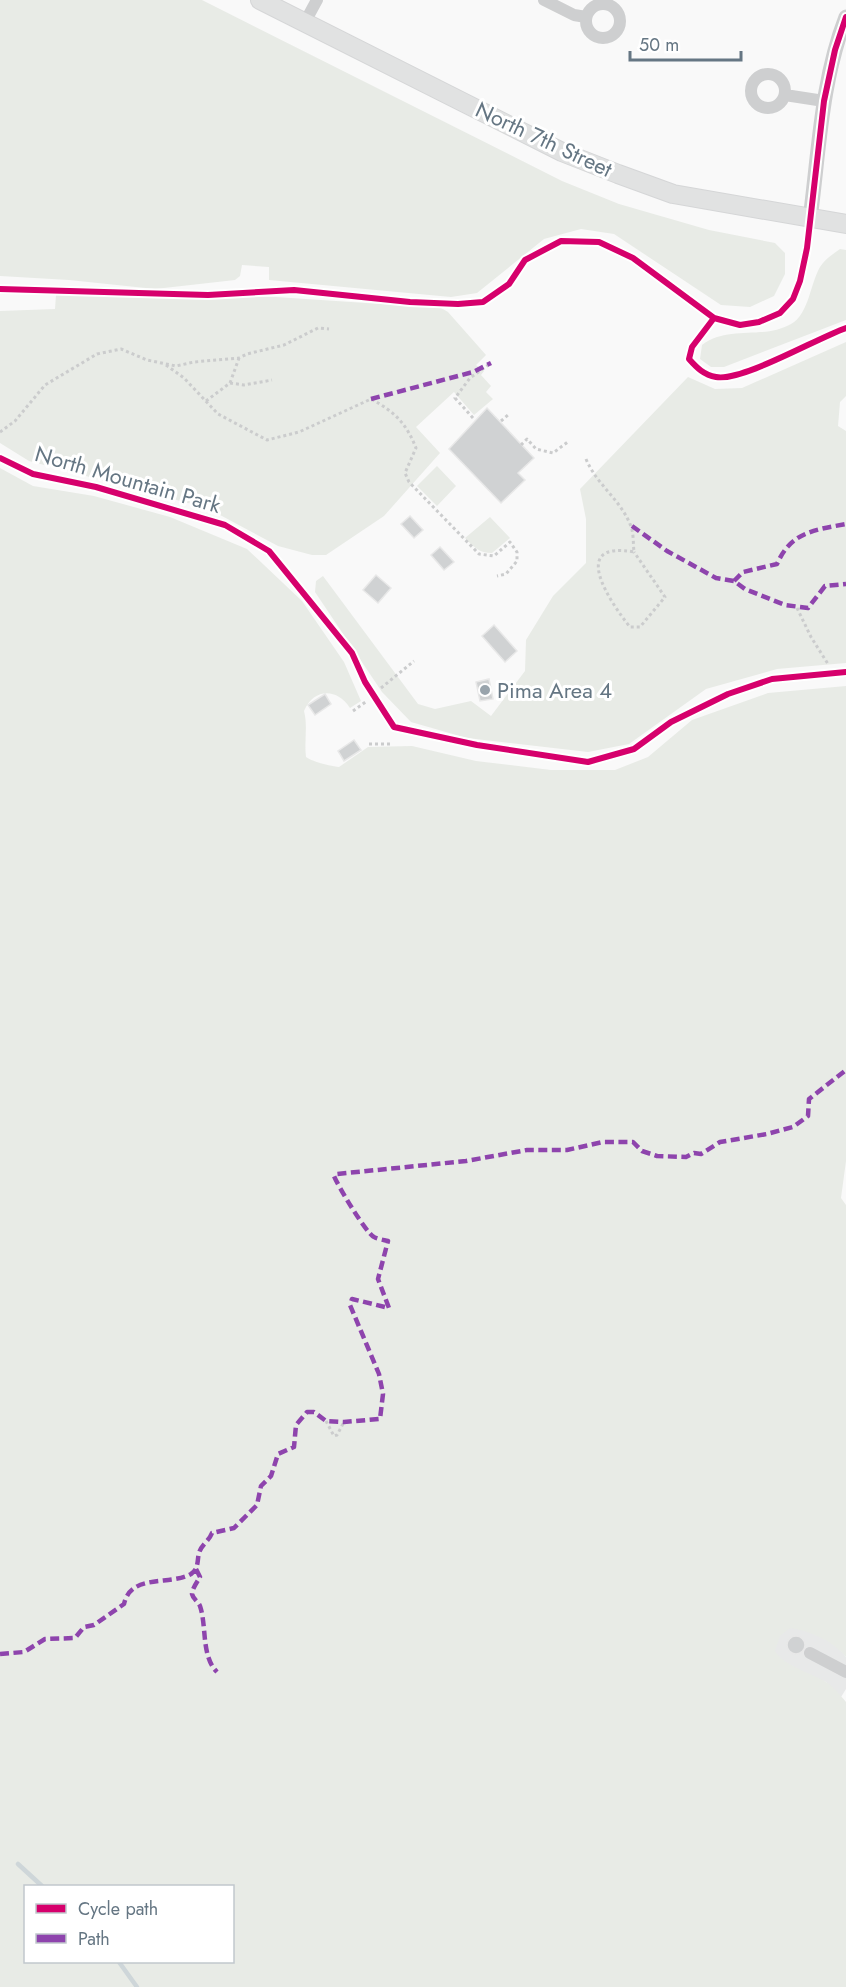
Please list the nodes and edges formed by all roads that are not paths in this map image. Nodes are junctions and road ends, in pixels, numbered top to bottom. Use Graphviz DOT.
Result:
graph roads {
  1 [pos="260,0"];
  2 [pos="317,0"];
  3 [pos="544,0"];
  4 [pos="586,17"];
  5 [pos="305,22"];
  6 [pos="845,25"];
  7 [pos="785,95"];
  8 [pos="824,101"];
  9 [pos="810,219"];
  10 [pos="846,224"];
  11 [pos="0,289"];
  12 [pos="714,318"];
  13 [pos="846,328"];
  14 [pos="0,458"];
  15 [pos="846,672"];
  16 [pos="810,1653"];
  17 [pos="846,1672"];
  1 -- 5 [label="main road, North 7th Street"];
  2 -- 5 [label="street"];
  3 -- 4 [label="street"];
  5 -- 9 [label="main road, North 7th Street"];
  6 -- 8 [label="street"];
  7 -- 8 [label="street"];
  8 -- 9 [label="street"];
  9 -- 10 [label="main road, North 7th Street"];
  9 -- 12 [label="lane"];
  11 -- 12 [label="lane"];
  12 -- 13 [label="lane"];
  14 -- 15 [label="lane, North Mountain Park"];
  16 -- 17 [label="street"];
}
